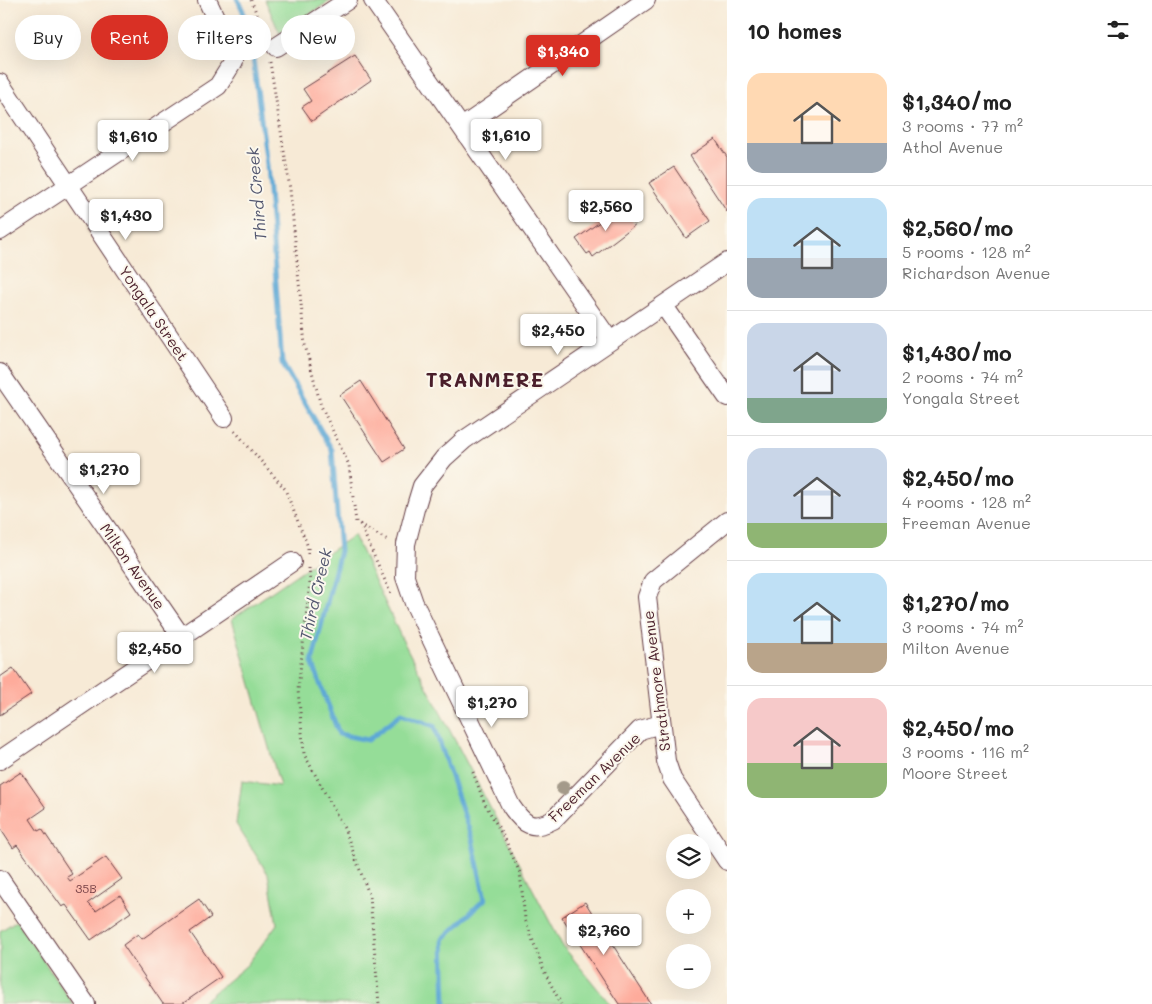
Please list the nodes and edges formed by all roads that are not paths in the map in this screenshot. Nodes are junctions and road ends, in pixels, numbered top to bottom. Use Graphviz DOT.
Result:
graph roads {
  1 [pos="207,0"];
  2 [pos="348,0"];
  3 [pos="374,0"];
  4 [pos="646,0"];
  5 [pos="271,49"];
  6 [pos="0,83"];
  7 [pos="462,127"];
  8 [pos="69,185"];
  9 [pos="0,231"];
  10 [pos="727,262"];
  11 [pos="664,306"];
  12 [pos="610,341"];
  13 [pos="0,373"];
  14 [pos="727,397"];
  15 [pos="224,418"];
  16 [pos="727,521"];
  17 [pos="303,561"];
  18 [pos="181,636"];
  19 [pos="661,724"];
  20 [pos="0,760"];
  21 [pos="727,861"];
  22 [pos="0,879"];
  23 [pos="86,1004"];
  1 -- 8 [label="street"];
  2 -- 5 [label="street"];
  3 -- 7 [label="street"];
  4 -- 7 [label="street"];
  6 -- 8 [label="street, Yongala Street"];
  7 -- 12 [label="street"];
  8 -- 9 [label="street"];
  8 -- 15 [label="street, Yongala Street"];
  10 -- 11 [label="street, Freeman Avenue"];
  11 -- 12 [label="street, Freeman Avenue"];
  11 -- 14 [label="street"];
  12 -- 19 [label="street, Freeman Avenue"];
  13 -- 18 [label="street, Milton Avenue"];
  16 -- 19 [label="street, Strathmore Avenue"];
  17 -- 18 [label="street"];
  18 -- 20 [label="street"];
  19 -- 21 [label="street, Strathmore Avenue"];
  22 -- 23 [label="street"];
}
